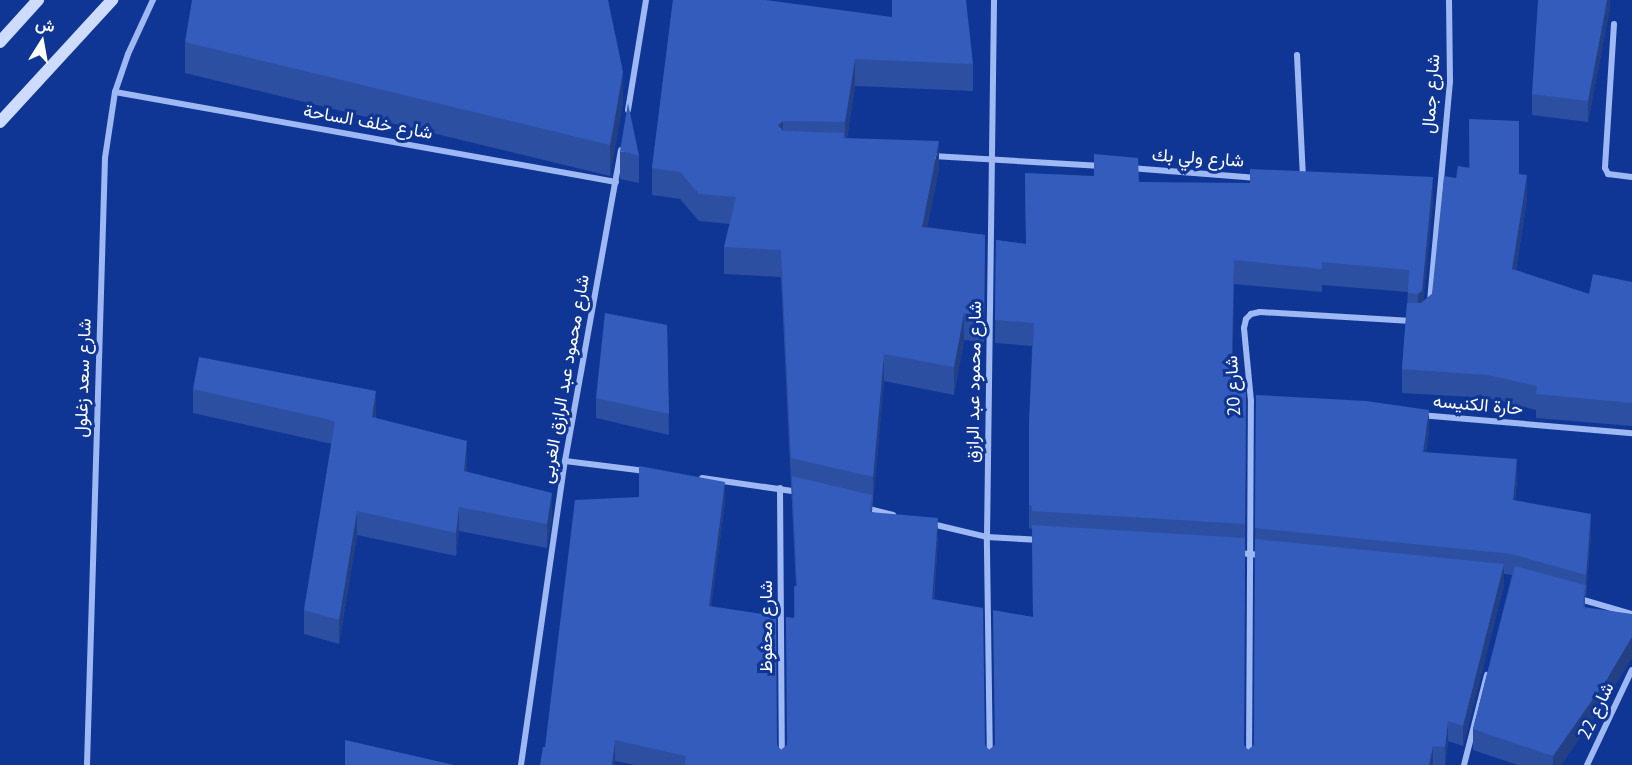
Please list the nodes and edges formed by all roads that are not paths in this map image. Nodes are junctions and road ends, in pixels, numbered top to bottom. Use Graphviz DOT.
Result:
graph roads {
  1 [pos="38,0"];
  2 [pos="112,0"];
  3 [pos="153,0"];
  4 [pos="646,0"];
  5 [pos="994,0"];
  6 [pos="1449,0"];
  7 [pos="1614,24"];
  8 [pos="0,42"];
  9 [pos="1297,56"];
  10 [pos="115,92"];
  11 [pos="627,114"];
  12 [pos="0,122"];
  13 [pos="623,137"];
  14 [pos="922,156"];
  15 [pos="991,158"];
  16 [pos="1107,166"];
  17 [pos="1118,167"];
  18 [pos="1632,177"];
  19 [pos="1269,179"];
  20 [pos="1292,181"];
  21 [pos="615,182"];
  22 [pos="1303,182"];
  23 [pos="1314,182"];
  24 [pos="1427,189"];
  25 [pos="1438,189"];
  26 [pos="1430,311"];
  27 [pos="1419,322"];
  28 [pos="1251,401"];
  29 [pos="1263,402"];
  30 [pos="1418,415"];
  31 [pos="1632,433"];
  32 [pos="565,461"];
  33 [pos="656,472"];
  34 [pos="690,476"];
  35 [pos="780,488"];
  36 [pos="803,493"];
  37 [pos="861,507"];
  38 [pos="907,518"];
  39 [pos="918,521"];
  40 [pos="987,537"];
  41 [pos="1047,541"];
  42 [pos="1225,552"];
  43 [pos="1249,553"];
  44 [pos="1273,556"];
  45 [pos="1577,598"];
  46 [pos="1632,614"];
  47 [pos="1632,670"];
  48 [pos="1488,673"];
  49 [pos="87,765"];
  50 [pos="521,765"];
  51 [pos="782,765"];
  52 [pos="990,765"];
  53 [pos="1249,765"];
  54 [pos="1464,765"];
  55 [pos="1587,765"];
  1 -- 8 [label="main road"];
  2 -- 12 [label="main road"];
  3 -- 10 [label="street, شارع سعد زغلول"];
  4 -- 11 [label="street"];
  5 -- 15 [label="street, شارع محمود عبد الرازق"];
  6 -- 25 [label="street, شارع جمال"];
  7 -- 18 [label="street"];
  9 -- 22 [label="street"];
  10 -- 21 [label="street, شارع خلف الساحة"];
  10 -- 49 [label="street, شارع سعد زغلول"];
  13 -- 21 [label="street, شارع محمود عبد الرازق الغربى"];
  14 -- 15 [label="street"];
  15 -- 16 [label="street"];
  15 -- 40 [label="street, شارع محمود عبد الرازق"];
  17 -- 19 [label="street, شارع ولي بك"];
  20 -- 22 [label="street"];
  21 -- 32 [label="street, شارع محمود عبد الرازق الغربى"];
  22 -- 23 [label="street"];
  24 -- 25 [label="street"];
  25 -- 26 [label="street"];
  27 -- 28 [label="street, شارع 20"];
  28 -- 29 [label="street"];
  28 -- 43 [label="street, شارع 20"];
  30 -- 31 [label="street, حارة الكنيسه"];
  32 -- 33 [label="street"];
  32 -- 50 [label="street, شارع محمود عبد الرازق الغربى"];
  34 -- 35 [label="street"];
  35 -- 36 [label="street"];
  35 -- 51 [label="street, شارع محفوظ"];
  37 -- 38 [label="street"];
  39 -- 40 [label="street"];
  40 -- 41 [label="street"];
  40 -- 52 [label="street, شارع محمود عبد الرازق"];
  42 -- 43 [label="street"];
  43 -- 44 [label="street"];
  43 -- 53 [label="street, شارع 20"];
  45 -- 46 [label="street"];
  47 -- 55 [label="street, شارع 22"];
  48 -- 54 [label="street"];
}
